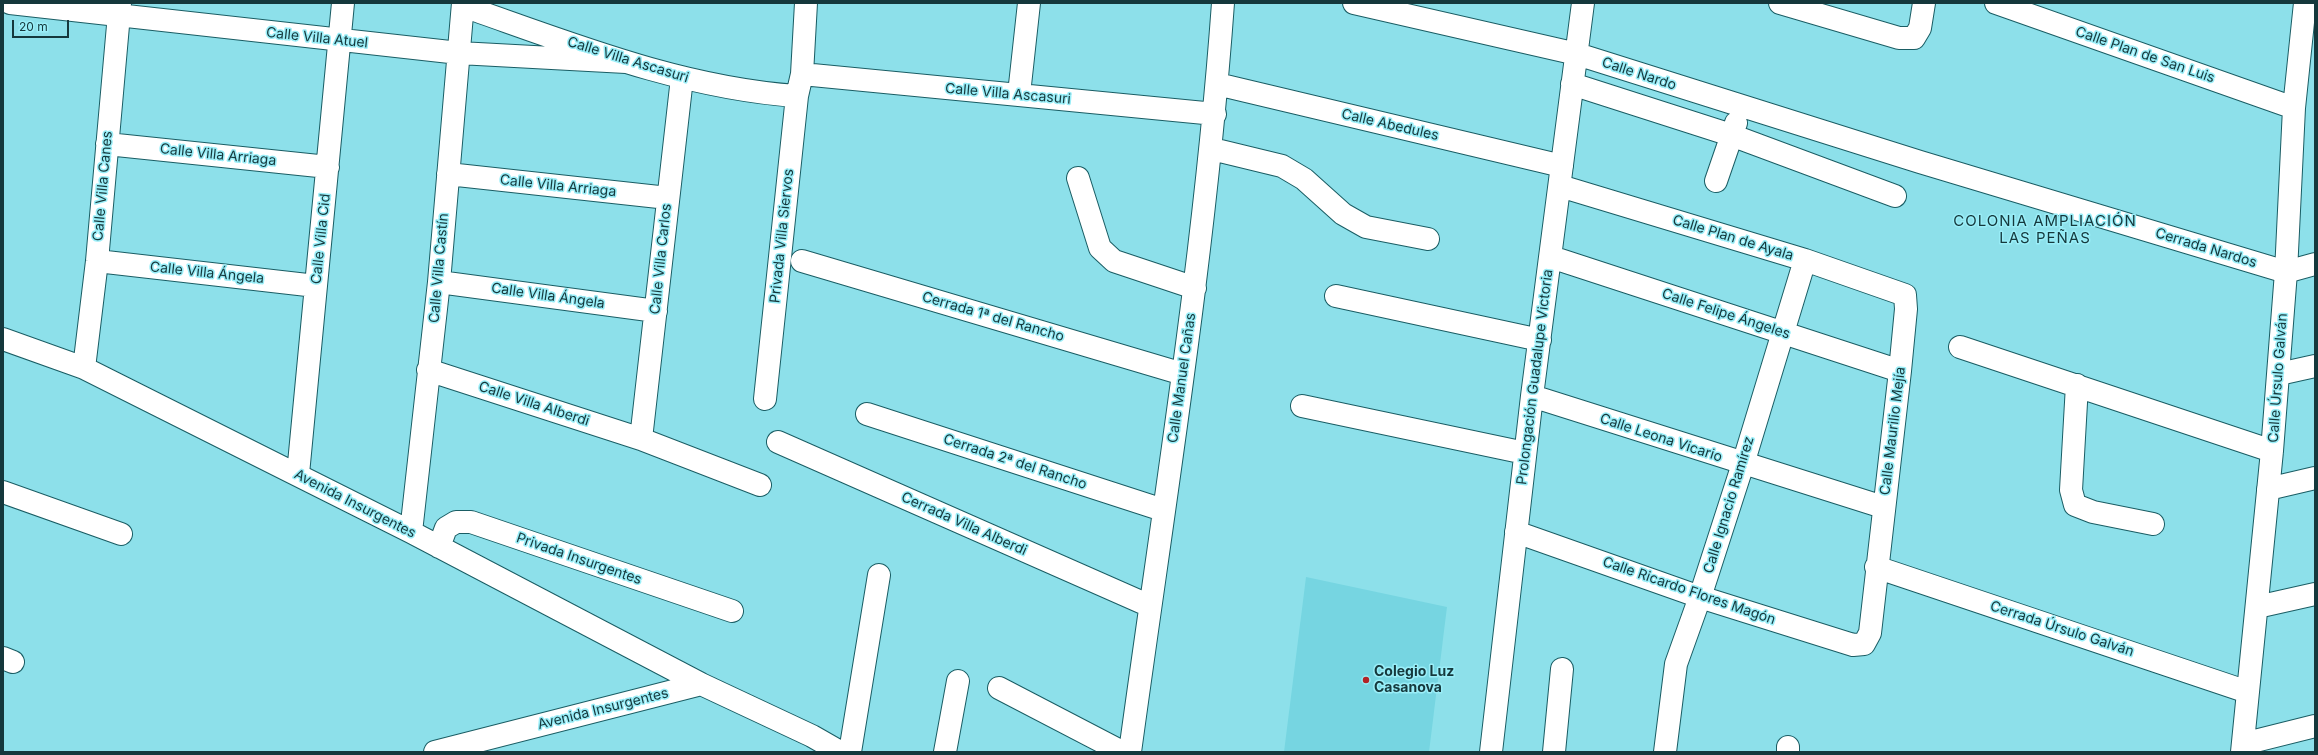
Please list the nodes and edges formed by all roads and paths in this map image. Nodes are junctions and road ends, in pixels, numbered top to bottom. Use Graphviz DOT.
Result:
graph roads {
  1 [pos="10,3"];
  2 [pos="343,3"];
  3 [pos="806,3"];
  4 [pos="1029,3"];
  5 [pos="1224,3"];
  6 [pos="1354,3"];
  7 [pos="1584,3"];
  8 [pos="1780,3"];
  9 [pos="1924,3"];
  10 [pos="1996,3"];
  11 [pos="2305,3"];
  12 [pos="463,4"];
  13 [pos="120,9"];
  14 [pos="339,41"];
  15 [pos="459,53"];
  16 [pos="1577,54"];
  17 [pos="626,62"];
  18 [pos="802,74"];
  19 [pos="682,78"];
  20 [pos="1217,84"];
  21 [pos="1572,84"];
  22 [pos="1019,94"];
  23 [pos="797,96"];
  24 [pos="1743,107"];
  25 [pos="2294,108"];
  26 [pos="1215,114"];
  27 [pos="1731,135"];
  28 [pos="107,144"];
  29 [pos="1212,149"];
  30 [pos="1920,162"];
  31 [pos="328,167"];
  32 [pos="448,174"];
  33 [pos="1561,176"];
  34 [pos="1078,178"];
  35 [pos="1716,181"];
  36 [pos="1895,196"];
  37 [pos="668,198"];
  38 [pos="1428,239"];
  39 [pos="1551,257"];
  40 [pos="1805,260"];
  41 [pos="97,261"];
  42 [pos="802,261"];
  43 [pos="2315,264"];
  44 [pos="2286,272"];
  45 [pos="439,282"];
  46 [pos="316,286"];
  47 [pos="1196,288"];
  48 [pos="1905,295"];
  49 [pos="1336,296"];
  50 [pos="656,311"];
  51 [pos="1782,332"];
  52 [pos="3,339"];
  53 [pos="1540,340"];
  54 [pos="1960,347"];
  55 [pos="2315,366"];
  56 [pos="84,368"];
  57 [pos="428,370"];
  58 [pos="1900,371"];
  59 [pos="1183,374"];
  60 [pos="2278,374"];
  61 [pos="2077,385"];
  62 [pos="1532,396"];
  63 [pos="765,399"];
  64 [pos="1302,406"];
  65 [pos="867,414"];
  66 [pos="640,439"];
  67 [pos="778,442"];
  68 [pos="2272,451"];
  69 [pos="1525,453"];
  70 [pos="1743,464"];
  71 [pos="298,474"];
  72 [pos="2315,478"];
  73 [pos="760,485"];
  74 [pos="2268,489"];
  75 [pos="3,492"];
  76 [pos="1883,507"];
  77 [pos="1163,510"];
  78 [pos="2153,524"];
  79 [pos="411,532"];
  80 [pos="1516,532"];
  81 [pos="122,534"];
  82 [pos="439,547"];
  83 [pos="1876,567"];
  84 [pos="879,575"];
  85 [pos="2315,594"];
  86 [pos="1700,596"];
  87 [pos="1150,606"];
  88 [pos="2257,607"];
  89 [pos="732,611"];
  90 [pos="1864,644"];
  91 [pos="1562,669"];
  92 [pos="958,681"];
  93 [pos="700,684"];
  94 [pos="999,688"];
  95 [pos="2248,692"];
  96 [pos="2315,726"];
  97 [pos="809,744"];
  98 [pos="2242,748"];
  99 [pos="435,752"];
  100 [pos="840,752"];
  101 [pos="850,752"];
  102 [pos="945,752"];
  103 [pos="1122,752"];
  104 [pos="1130,752"];
  105 [pos="1491,752"];
  106 [pos="1554,752"];
  107 [pos="1664,752"];
  1 -- 13 [label="street, Calle Villa Atuel"];
  2 -- 14 [label="street, Calle Villa Cid"];
  3 -- 18 [label="street, Privada Villa Siervos"];
  4 -- 22 [label="street"];
  5 -- 20 [label="street, Calle Manuel Cañas"];
  6 -- 16 [label="street, Calle Nardo"];
  7 -- 16 [label="street, Prolongación Guadalupe Victoria"];
  8 -- 9 [label="street"];
  10 -- 25 [label="street, Calle Plan de San Luis"];
  11 -- 25 [label="street, Calle Úrsulo Galván"];
  12 -- 15 [label="street, Calle Villa Castín"];
  12 -- 17 [label="street, Calle Villa Ascasuri"];
  13 -- 14 [label="street, Calle Villa Atuel"];
  13 -- 28 [label="street, Calle Villa Canes"];
  14 -- 15 [label="street, Calle Villa Atuel"];
  14 -- 31 [label="street, Calle Villa Cid"];
  15 -- 17 [label="street, Calle Villa Atuel"];
  15 -- 32 [label="street, Calle Villa Castín"];
  16 -- 21 [label="street, Prolongación Guadalupe Victoria"];
  16 -- 24 [label="street, Calle Nardo"];
  17 -- 19 [label="street, Calle Villa Ascasuri"];
  18 -- 22 [label="street, Calle Villa Ascasuri"];
  18 -- 23 [label="street, Privada Villa Siervos"];
  19 -- 23 [label="street, Calle Villa Ascasuri"];
  19 -- 37 [label="street, Calle Villa Carlos"];
  20 -- 26 [label="street, Calle Manuel Cañas"];
  20 -- 33 [label="street, Calle Abedules"];
  21 -- 27 [label="street"];
  21 -- 33 [label="street, Prolongación Guadalupe Victoria"];
  22 -- 26 [label="street, Calle Villa Ascasuri"];
  23 -- 63 [label="street, Privada Villa Siervos"];
  24 -- 27 [label="street"];
  24 -- 30 [label="street, Calle Nardo"];
  25 -- 44 [label="street, Calle Úrsulo Galván"];
  26 -- 29 [label="street, Calle Manuel Cañas"];
  27 -- 35 [label="street"];
  27 -- 36 [label="street"];
  28 -- 31 [label="street, Calle Villa Arriaga"];
  28 -- 41 [label="street, Calle Villa Canes"];
  29 -- 38 [label="street"];
  29 -- 47 [label="street, Calle Manuel Cañas"];
  30 -- 44 [label="street, Cerrada Nardos"];
  31 -- 46 [label="street, Calle Villa Cid"];
  32 -- 37 [label="street, Calle Villa Arriaga"];
  32 -- 45 [label="street, Calle Villa Castín"];
  33 -- 39 [label="street, Prolongación Guadalupe Victoria"];
  33 -- 40 [label="street, Calle Plan de Ayala"];
  34 -- 47 [label="street"];
  37 -- 50 [label="street, Calle Villa Carlos"];
  39 -- 51 [label="street, Calle Felipe Ángeles"];
  39 -- 53 [label="street, Prolongación Guadalupe Victoria"];
  40 -- 48 [label="street, Calle Plan de Ayala"];
  40 -- 51 [label="street, Calle Ignacio Ramírez"];
  41 -- 46 [label="street, Calle Villa Ángela"];
  41 -- 56 [label="street, Calle Villa Canes"];
  42 -- 59 [label="street, Cerrada 1ª del Rancho"];
  43 -- 44 [label="street"];
  44 -- 60 [label="street, Calle Úrsulo Galván"];
  45 -- 50 [label="street, Calle Villa Ángela"];
  45 -- 57 [label="street, Calle Villa Castín"];
  46 -- 71 [label="street, Calle Villa Cid"];
  47 -- 59 [label="street, Calle Manuel Cañas"];
  48 -- 58 [label="street, Calle Maurilio Mejía"];
  49 -- 53 [label="street"];
  50 -- 66 [label="street, Calle Villa Carlos"];
  51 -- 58 [label="street, Calle Felipe Ángeles"];
  51 -- 70 [label="street, Calle Ignacio Ramírez"];
  52 -- 56 [label="street, Avenida Insurgentes"];
  53 -- 62 [label="street, Prolongación Guadalupe Victoria"];
  54 -- 61 [label="street"];
  55 -- 60 [label="street"];
  56 -- 71 [label="street, Avenida Insurgentes"];
  57 -- 66 [label="street, Calle Villa Alberdi"];
  57 -- 79 [label="street, Calle Villa Castín"];
  58 -- 76 [label="street, Calle Maurilio Mejía"];
  59 -- 77 [label="street, Calle Manuel Cañas"];
  60 -- 68 [label="street, Calle Úrsulo Galván"];
  61 -- 68 [label="street"];
  61 -- 78 [label="street"];
  62 -- 69 [label="street, Prolongación Guadalupe Victoria"];
  62 -- 70 [label="street, Calle Leona Vicario"];
  64 -- 69 [label="street"];
  65 -- 77 [label="street, Cerrada 2ª del Rancho"];
  66 -- 73 [label="street, Calle Villa Alberdi"];
  67 -- 87 [label="street, Cerrada Villa Alberdi"];
  68 -- 74 [label="street, Calle Úrsulo Galván"];
  69 -- 80 [label="street, Prolongación Guadalupe Victoria"];
  70 -- 76 [label="street, Calle Leona Vicario"];
  70 -- 86 [label="street, Calle Ignacio Ramírez"];
  71 -- 79 [label="street, Avenida Insurgentes"];
  72 -- 74 [label="street"];
  74 -- 88 [label="street, Calle Úrsulo Galván"];
  75 -- 81 [label="street"];
  76 -- 83 [label="street, Calle Maurilio Mejía"];
  77 -- 87 [label="street, Calle Manuel Cañas"];
  79 -- 82 [label="street, Avenida Insurgentes"];
  80 -- 86 [label="street, Calle Ricardo Flores Magón"];
  80 -- 105 [label="street, Prolongación Guadalupe Victoria"];
  82 -- 89 [label="street, Privada Insurgentes"];
  82 -- 93 [label="street, Avenida Insurgentes"];
  83 -- 90 [label="street, Calle Maurilio Mejía"];
  83 -- 95 [label="street, Cerrada Úrsulo Galván"];
  84 -- 101 [label="street"];
  85 -- 88 [label="street"];
  86 -- 90 [label="street, Calle Ricardo Flores Magón"];
  86 -- 107 [label="street, Calle Ignacio Ramírez"];
  87 -- 104 [label="street, Calle Manuel Cañas"];
  88 -- 95 [label="street, Calle Úrsulo Galván"];
  91 -- 106 [label="street"];
  92 -- 102 [label="street"];
  93 -- 97 [label="street, Avenida Insurgentes"];
  93 -- 99 [label="street, Avenida Insurgentes"];
  94 -- 103 [label="street"];
  95 -- 98 [label="street, Calle Úrsulo Galván"];
  96 -- 98 [label="street"];
  97 -- 100 [label="street, Avenida Insurgentes"];
}
